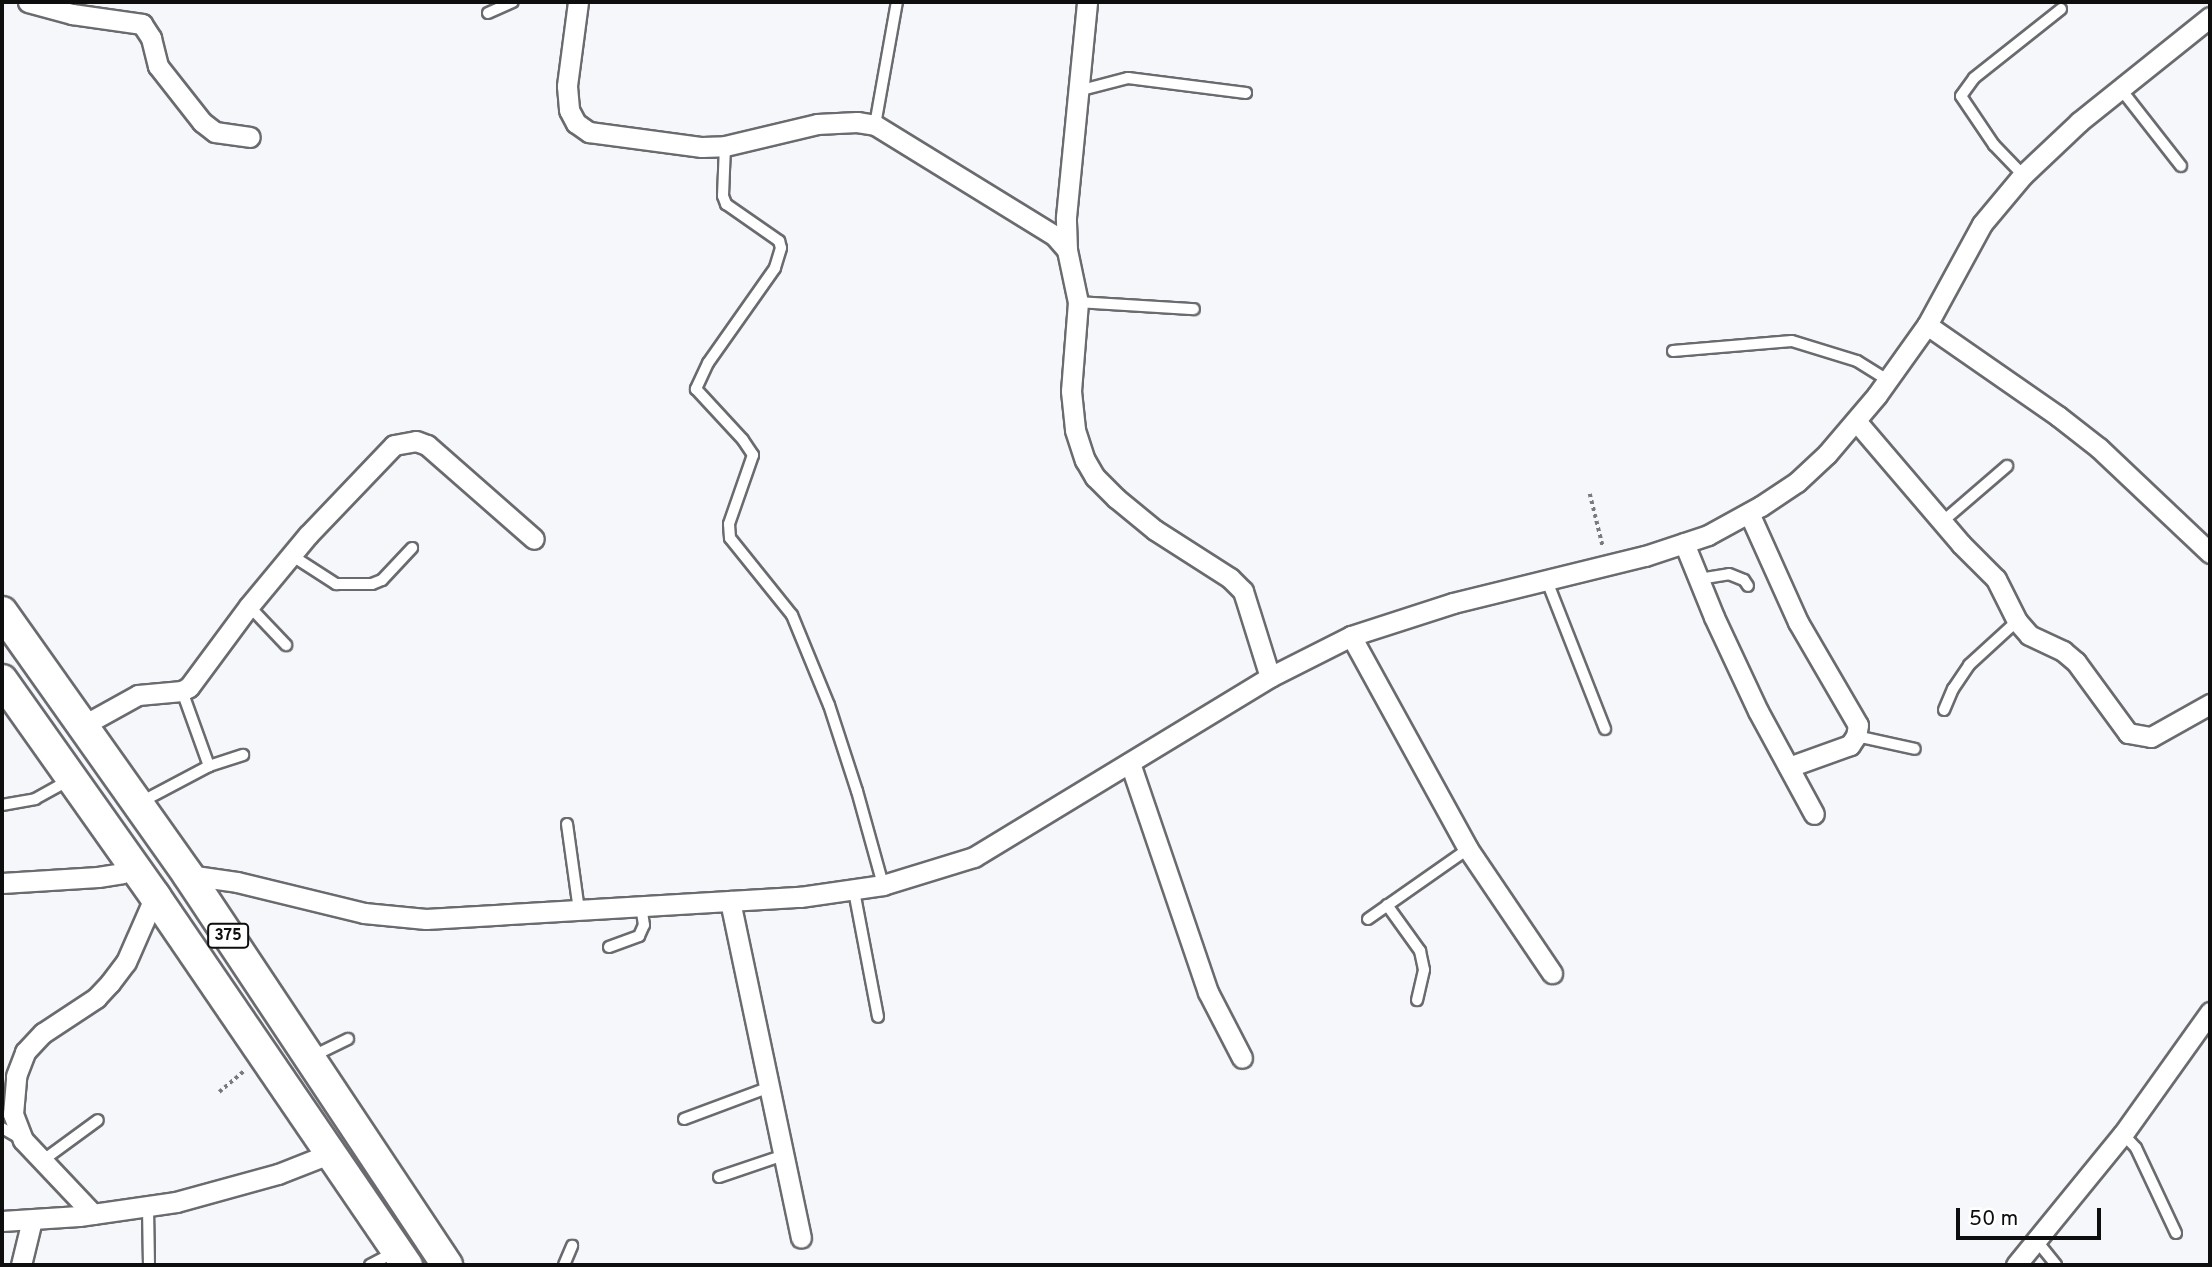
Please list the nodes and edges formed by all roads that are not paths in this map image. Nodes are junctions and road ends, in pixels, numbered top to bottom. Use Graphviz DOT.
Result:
graph roads {
  1 [pos="28,2"];
  2 [pos="513,2"];
  3 [pos="578,2"];
  4 [pos="897,2"];
  5 [pos="1087,2"];
  6 [pos="2062,9"];
  7 [pos="488,13"];
  8 [pos="2210,18"];
  9 [pos="2120,88"];
  10 [pos="1077,91"];
  11 [pos="1246,93"];
  12 [pos="875,125"];
  13 [pos="250,136"];
  14 [pos="724,146"];
  15 [pos="2181,166"];
  16 [pos="2023,175"];
  17 [pos="1067,250"];
  18 [pos="1078,302"];
  19 [pos="1194,309"];
  20 [pos="1927,326"];
  21 [pos="1673,351"];
  22 [pos="1888,380"];
  23 [pos="1856,421"];
  24 [pos="2007,466"];
  25 [pos="1749,513"];
  26 [pos="1942,522"];
  27 [pos="534,539"];
  28 [pos="1684,543"];
  29 [pos="412,548"];
  30 [pos="2210,552"];
  31 [pos="291,555"];
  32 [pos="1699,579"];
  33 [pos="1547,581"];
  34 [pos="1748,586"];
  35 [pos="249,606"];
  36 [pos="2,612"];
  37 [pos="2017,621"];
  38 [pos="1351,636"];
  39 [pos="286,645"];
  40 [pos="1270,677"];
  41 [pos="2,680"];
  42 [pos="53,684"];
  43 [pos="182,691"];
  44 [pos="2210,705"];
  45 [pos="22,709"];
  46 [pos="1944,710"];
  47 [pos="82,726"];
  48 [pos="1605,729"];
  49 [pos="1856,736"];
  50 [pos="1914,748"];
  51 [pos="243,755"];
  52 [pos="1130,763"];
  53 [pos="208,766"];
  54 [pos="1789,767"];
  55 [pos="72,779"];
  56 [pos="138,804"];
  57 [pos="2,805"];
  58 [pos="1814,814"];
  59 [pos="568,824"];
  60 [pos="1468,849"];
  61 [pos="134,865"];
  62 [pos="188,875"];
  63 [pos="2,883"];
  64 [pos="883,885"];
  65 [pos="854,891"];
  66 [pos="155,897"];
  67 [pos="730,901"];
  68 [pos="1387,905"];
  69 [pos="640,907"];
  70 [pos="579,911"];
  71 [pos="1368,919"];
  72 [pos="609,947"];
  73 [pos="1552,973"];
  74 [pos="1417,1000"];
  75 [pos="2210,1012"];
  76 [pos="878,1017"];
  77 [pos="348,1039"];
  78 [pos="309,1058"];
  79 [pos="1242,1058"];
  80 [pos="770,1087"];
  81 [pos="684,1119"];
  82 [pos="98,1120"];
  83 [pos="2,1128"];
  84 [pos="2123,1134"];
  85 [pos="23,1140"];
  86 [pos="329,1154"];
  87 [pos="784,1155"];
  88 [pos="42,1161"];
  89 [pos="719,1177"];
  90 [pos="148,1208"];
  91 [pos="93,1214"];
  92 [pos="32,1220"];
  93 [pos="2,1221"];
  94 [pos="2176,1233"];
  95 [pos="801,1238"];
  96 [pos="2036,1240"];
  97 [pos="572,1246"];
  98 [pos="402,1258"];
  99 [pos="21,1265"];
  100 [pos="149,1265"];
  101 [pos="370,1265"];
  102 [pos="447,1265"];
  103 [pos="564,1265"];
  104 [pos="2016,1265"];
  105 [pos="2056,1265"];
  1 -- 13 [label="street"];
  2 -- 7 [label="lane"];
  3 -- 14 [label="street"];
  4 -- 12 [label="lane"];
  5 -- 10 [label="street"];
  6 -- 16 [label="lane"];
  8 -- 9 [label="street"];
  9 -- 15 [label="lane"];
  9 -- 16 [label="street"];
  10 -- 11 [label="lane"];
  10 -- 17 [label="street"];
  12 -- 14 [label="street"];
  12 -- 17 [label="street"];
  14 -- 64 [label="lane"];
  16 -- 20 [label="street"];
  17 -- 18 [label="street"];
  18 -- 19 [label="lane"];
  18 -- 40 [label="street"];
  20 -- 22 [label="street"];
  20 -- 30 [label="street"];
  21 -- 22 [label="lane"];
  22 -- 23 [label="street"];
  23 -- 25 [label="street"];
  23 -- 26 [label="street"];
  24 -- 26 [label="lane"];
  25 -- 28 [label="street"];
  25 -- 49 [label="street"];
  26 -- 37 [label="street"];
  27 -- 31 [label="street"];
  28 -- 32 [label="street"];
  28 -- 33 [label="street"];
  29 -- 31 [label="lane"];
  31 -- 35 [label="street"];
  32 -- 34 [label="lane"];
  32 -- 54 [label="street"];
  33 -- 38 [label="street"];
  33 -- 48 [label="lane"];
  35 -- 39 [label="lane"];
  35 -- 43 [label="street"];
  36 -- 42 [label="main road, 375"];
  37 -- 44 [label="street"];
  37 -- 46 [label="lane"];
  38 -- 40 [label="street"];
  38 -- 60 [label="street"];
  40 -- 52 [label="street"];
  41 -- 45 [label="main road, 375"];
  42 -- 45 [label="main road"];
  42 -- 47 [label="main road, 375"];
  43 -- 47 [label="street"];
  43 -- 53 [label="lane"];
  45 -- 55 [label="main road, 375"];
  47 -- 56 [label="main road, 375"];
  49 -- 50 [label="lane"];
  49 -- 54 [label="street"];
  51 -- 53 [label="lane"];
  52 -- 64 [label="street"];
  52 -- 79 [label="street"];
  53 -- 56 [label="lane"];
  54 -- 58 [label="street"];
  55 -- 57 [label="lane"];
  55 -- 61 [label="main road, 375"];
  56 -- 62 [label="main road, 375"];
  59 -- 70 [label="lane"];
  60 -- 68 [label="lane"];
  60 -- 73 [label="street"];
  61 -- 63 [label="street"];
  61 -- 66 [label="main road, 375"];
  62 -- 70 [label="street"];
  62 -- 78 [label="main road, 375"];
  64 -- 65 [label="street"];
  65 -- 67 [label="street"];
  65 -- 76 [label="lane"];
  66 -- 85 [label="street"];
  66 -- 86 [label="main road, 375"];
  67 -- 69 [label="street"];
  67 -- 80 [label="street"];
  68 -- 71 [label="lane"];
  68 -- 74 [label="lane"];
  69 -- 70 [label="street"];
  69 -- 72 [label="lane"];
  75 -- 84 [label="street"];
  77 -- 78 [label="lane"];
  78 -- 102 [label="main road, 375"];
  80 -- 81 [label="lane"];
  80 -- 87 [label="street"];
  82 -- 88 [label="lane"];
  83 -- 85 [label="lane"];
  84 -- 94 [label="lane"];
  84 -- 96 [label="street"];
  85 -- 88 [label="street"];
  86 -- 90 [label="street"];
  86 -- 98 [label="main road, 375"];
  87 -- 89 [label="lane"];
  87 -- 95 [label="street"];
  88 -- 91 [label="street"];
  90 -- 91 [label="street"];
  90 -- 100 [label="lane"];
  91 -- 92 [label="street"];
  92 -- 93 [label="street"];
  92 -- 99 [label="street"];
  96 -- 104 [label="street"];
  96 -- 105 [label="lane"];
  97 -- 103 [label="lane"];
  98 -- 101 [label="lane"];
}
